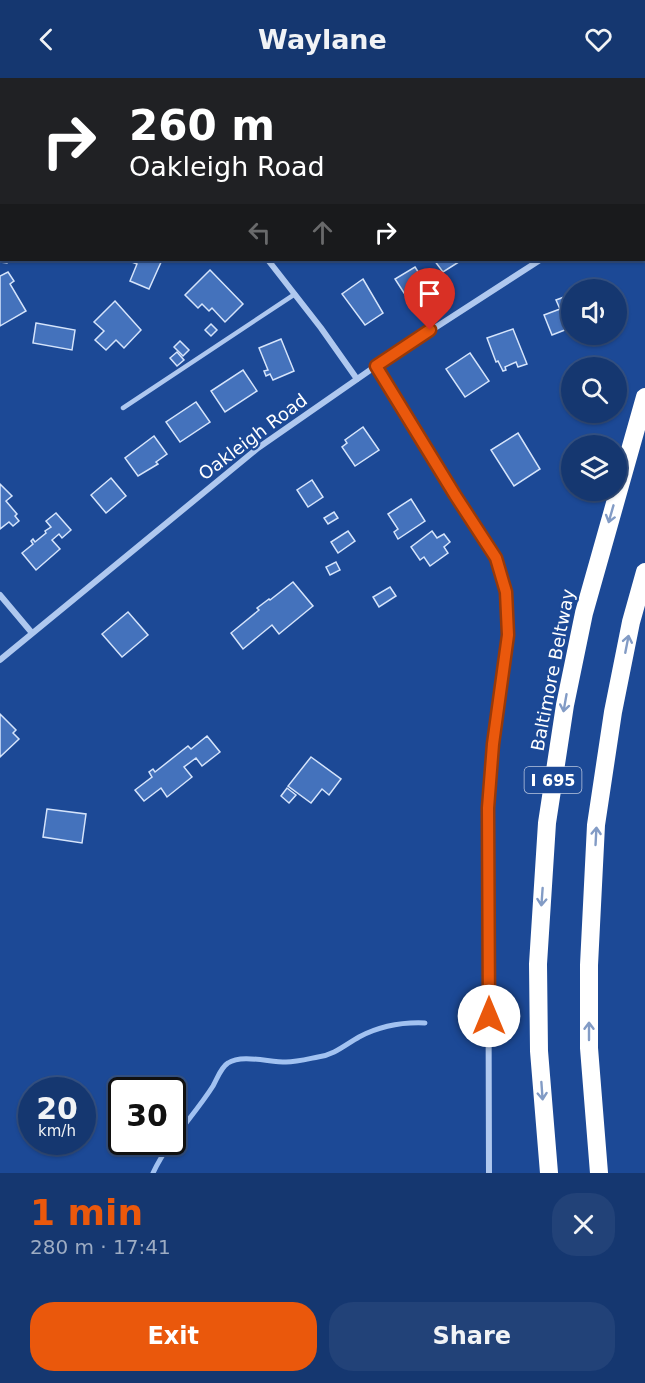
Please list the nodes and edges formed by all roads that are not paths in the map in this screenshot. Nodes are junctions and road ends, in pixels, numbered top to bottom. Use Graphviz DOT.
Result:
graph roads {
  1 [pos="269,261"];
  2 [pos="538,261"];
  3 [pos="295,294"];
  4 [pos="376,366"];
  5 [pos="357,379"];
  6 [pos="645,397"];
  7 [pos="123,408"];
  8 [pos="645,572"];
  9 [pos="0,595"];
  10 [pos="32,633"];
  11 [pos="0,660"];
  12 [pos="489,1173"];
  13 [pos="549,1173"];
  14 [pos="599,1173"];
  1 -- 3 [label="street"];
  2 -- 4 [label="street, Oakleigh Road"];
  3 -- 5 [label="street"];
  3 -- 7 [label="lane"];
  4 -- 5 [label="street, Oakleigh Road"];
  4 -- 12 [label="street"];
  5 -- 10 [label="street, Oakleigh Road"];
  6 -- 13 [label="highway, Baltimore Beltway / I 695, one-way"];
  14 -- 8 [label="highway, I 695, one-way"];
  9 -- 10 [label="street"];
  10 -- 11 [label="street, Oakleigh Road"];
}
